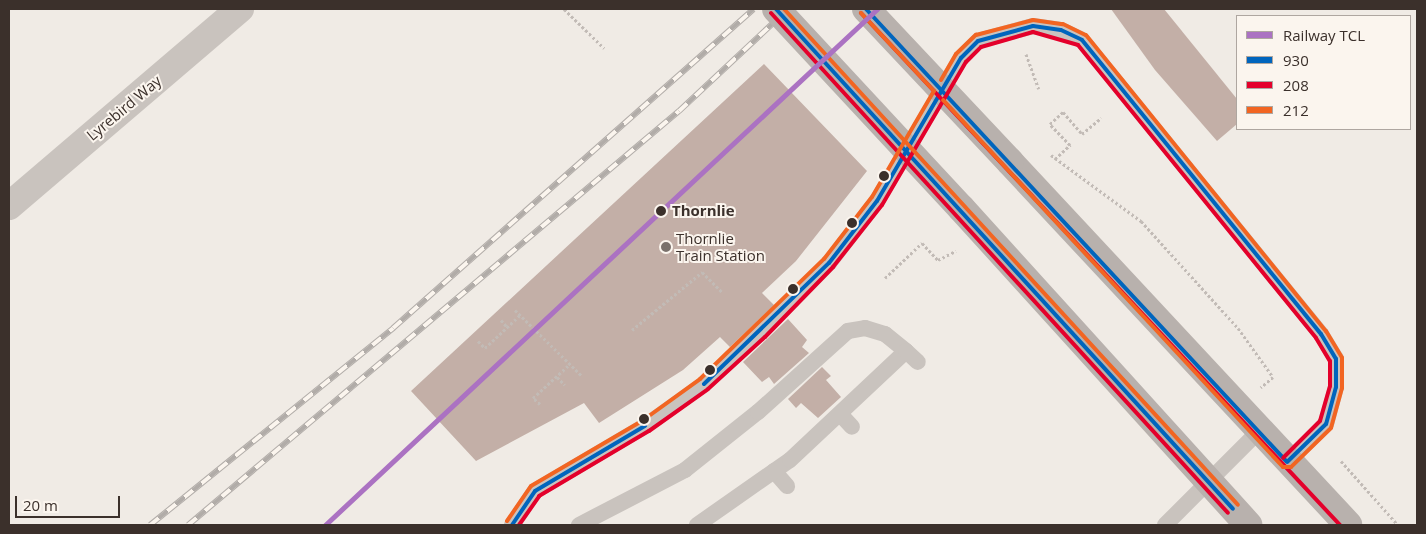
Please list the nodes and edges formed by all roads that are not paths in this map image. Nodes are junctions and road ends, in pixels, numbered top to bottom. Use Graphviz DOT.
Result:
graph roads {
  1 [pos="240,9"];
  2 [pos="776,9"];
  3 [pos="866,9"];
  4 [pos="9,206"];
  5 [pos="906,351"];
  6 [pos="918,362"];
  7 [pos="1258,432"];
  8 [pos="1287,462"];
  9 [pos="774,471"];
  10 [pos="1209,482"];
  11 [pos="787,486"];
  12 [pos="512,525"];
  13 [pos="579,525"];
  14 [pos="697,525"];
  15 [pos="1165,525"];
  16 [pos="1248,525"];
  17 [pos="1348,525"];
  1 -- 4 [label="street, Lyrebird Way"];
  2 -- 10 [label="main road, bridge"];
  3 -- 7 [label="main road, bridge"];
  5 -- 6 [label="lane"];
  5 -- 9 [label="lane"];
  5 -- 13 [label="lane"];
  7 -- 8 [label="main road"];
  7 -- 10 [label="lane"];
  8 -- 12 [label="lane"];
  8 -- 17 [label="main road"];
  9 -- 11 [label="lane"];
  9 -- 14 [label="lane"];
  10 -- 15 [label="lane"];
  10 -- 16 [label="main road"];
}
